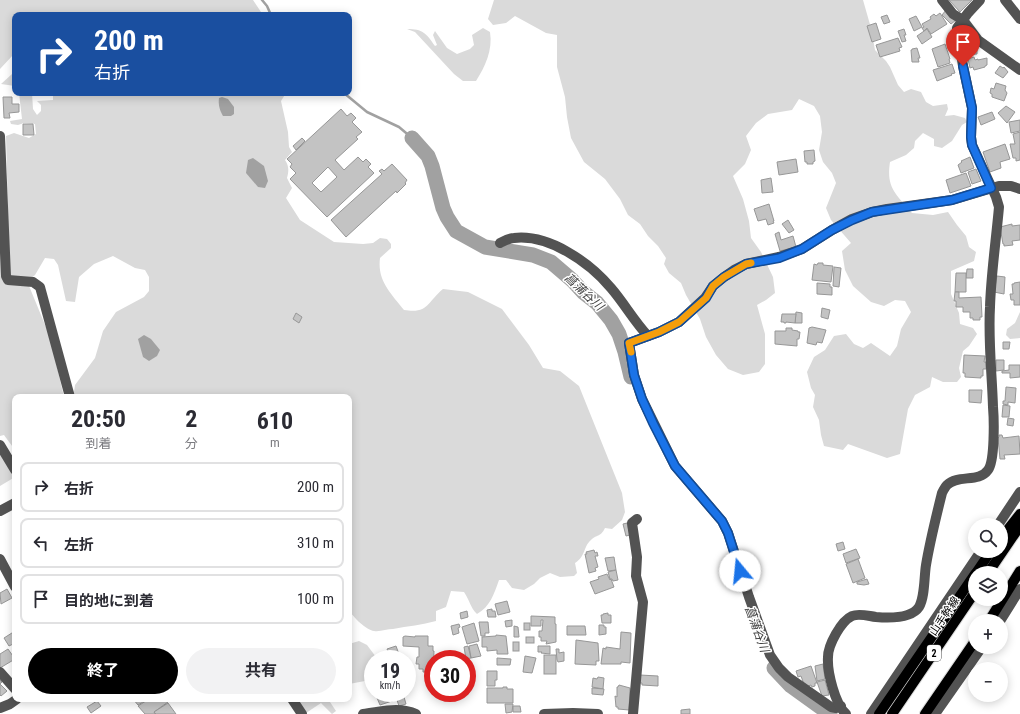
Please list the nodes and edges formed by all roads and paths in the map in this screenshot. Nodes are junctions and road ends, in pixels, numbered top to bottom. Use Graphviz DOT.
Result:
graph roads {
  1 [pos="942,0"];
  2 [pos="980,0"];
  3 [pos="1005,0"];
  4 [pos="1020,19"];
  5 [pos="963,20"];
  6 [pos="1020,70"];
  7 [pos="0,136"];
  8 [pos="991,188"];
  9 [pos="1020,189"];
  10 [pos="2,207"];
  11 [pos="500,243"];
  12 [pos="648,336"];
  13 [pos="69,394"];
  14 [pos="0,446"];
  15 [pos="12,465"];
  16 [pos="1020,492"];
  17 [pos="12,505"];
  18 [pos="0,511"];
  19 [pos="1020,514"];
  20 [pos="1003,518"];
  21 [pos="637,519"];
  22 [pos="1020,526"];
  23 [pos="1008,529"];
  24 [pos="1008,537"];
  25 [pos="986,558"];
  26 [pos="0,559"];
  27 [pos="1019,572"];
  28 [pos="12,581"];
  29 [pos="968,583"];
  30 [pos="1020,589"];
  31 [pos="968,602"];
  32 [pos="997,614"];
  33 [pos="999,614"];
  34 [pos="968,651"];
  35 [pos="977,654"];
  36 [pos="0,672"];
  37 [pos="12,686"];
  38 [pos="13,702"];
  39 [pos="294,702"];
  40 [pos="0,708"];
  41 [pos="844,710"];
  42 [pos="573,713"];
  43 [pos="302,714"];
  44 [pos="364,714"];
  45 [pos="416,714"];
  46 [pos="544,714"];
  47 [pos="598,714"];
  48 [pos="633,714"];
  49 [pos="871,714"];
  50 [pos="878,714"];
  51 [pos="892,714"];
  52 [pos="925,714"];
  53 [pos="935,714"];
  1 -- 5 [label="street"];
  2 -- 5 [label="street"];
  3 -- 4 [label="street"];
  5 -- 6 [label="street"];
  5 -- 8 [label="street"];
  7 -- 10 [label="street"];
  8 -- 9 [label="street"];
  8 -- 12 [label="street"];
  8 -- 41 [label="street"];
  10 -- 13 [label="street"];
  11 -- 12 [label="street"];
  12 -- 41 [label="street"];
  14 -- 15 [label="street"];
  16 -- 20 [label="street"];
  17 -- 18 [label="street"];
  19 -- 23 [label="main road"];
  21 -- 48 [label="street"];
  22 -- 24 [label="main road"];
  25 -- 49 [label="street"];
  26 -- 28 [label="street"];
  27 -- 32 [label="main road"];
  29 -- 50 [label="main road"];
  30 -- 33 [label="street"];
  31 -- 51 [label="main road, 山手幹線 / 2"];
  34 -- 52 [label="main road"];
  35 -- 53 [label="street"];
  36 -- 37 [label="street"];
  38 -- 40 [label="street"];
  39 -- 43 [label="street"];
  42 -- 46 [label="street"];
  42 -- 47 [label="street"];
  44 -- 45 [label="street"];
}
